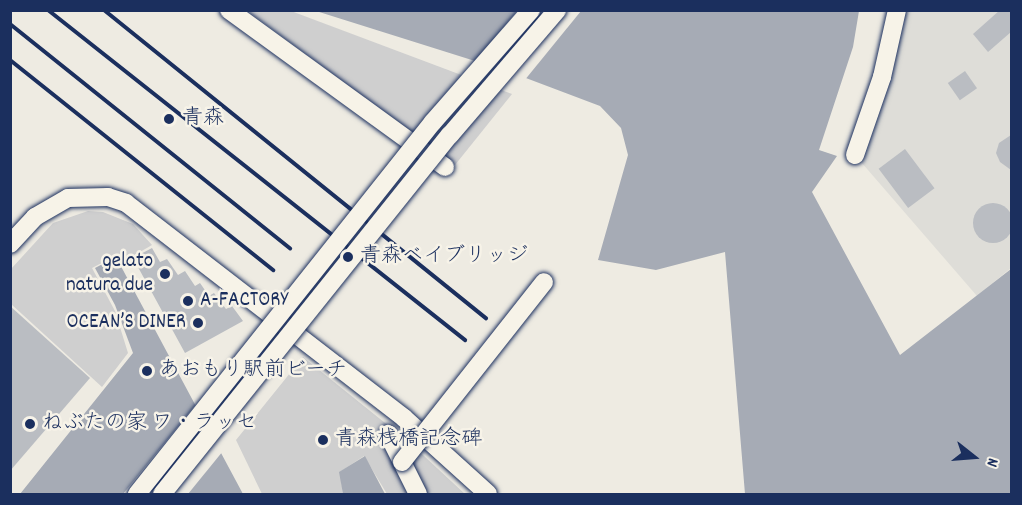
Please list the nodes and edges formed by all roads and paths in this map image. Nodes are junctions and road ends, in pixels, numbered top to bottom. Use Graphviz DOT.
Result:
graph roads {
  1 [pos="228,10"];
  2 [pos="531,10"];
  3 [pos="557,10"];
  4 [pos="897,10"];
  5 [pos="855,155"];
  6 [pos="446,167"];
  7 [pos="10,244"];
  8 [pos="544,282"];
  9 [pos="388,434"];
  10 [pos="402,462"];
  11 [pos="137,495"];
  12 [pos="162,495"];
  13 [pos="418,495"];
  14 [pos="488,495"];
  1 -- 6 [label="street"];
  2 -- 11 [label="street, bridge"];
  3 -- 12 [label="street, bridge"];
  4 -- 5 [label="street"];
  7 -- 14 [label="street"];
  8 -- 10 [label="street, bridge"];
  9 -- 10 [label="street"];
  10 -- 13 [label="street"];
}
